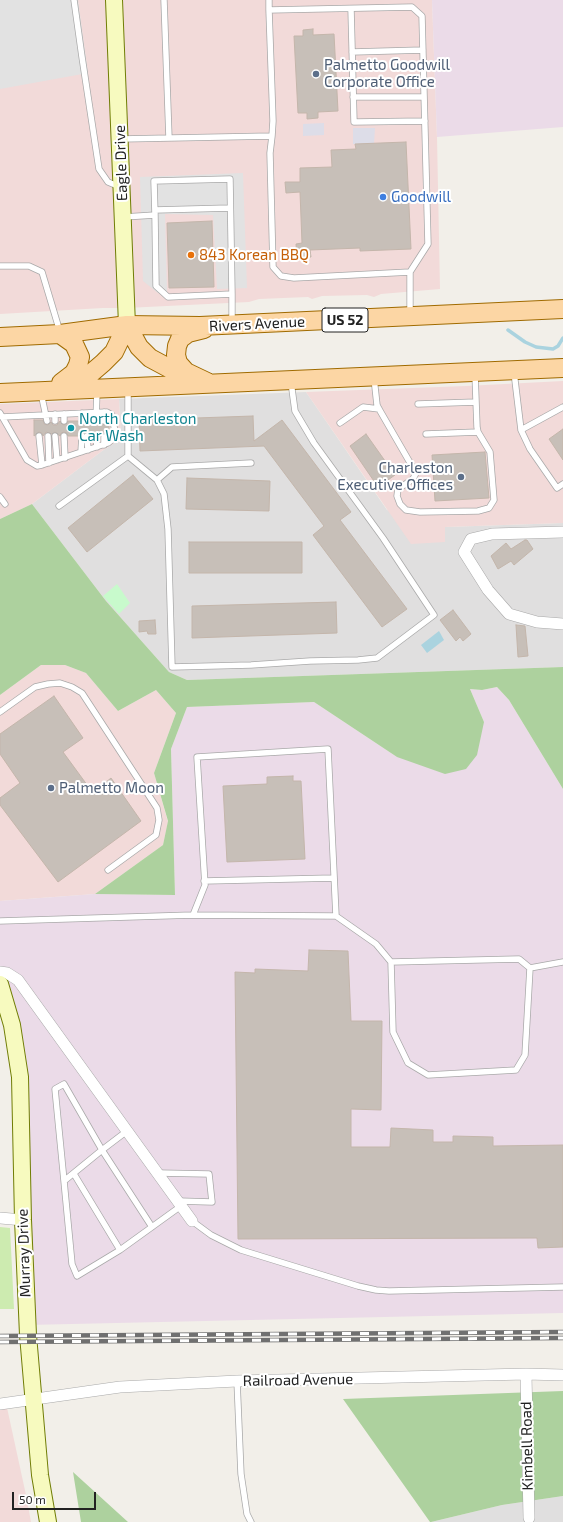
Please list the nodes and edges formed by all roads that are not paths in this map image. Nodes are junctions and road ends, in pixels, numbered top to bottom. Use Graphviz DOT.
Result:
graph roads {
  1 [pos="74,0"];
  2 [pos="114,0"];
  3 [pos="164,0"];
  4 [pos="269,0"];
  5 [pos="351,9"];
  6 [pos="269,10"];
  7 [pos="423,50"];
  8 [pos="352,52"];
  9 [pos="354,97"];
  10 [pos="424,97"];
  11 [pos="425,121"];
  12 [pos="272,136"];
  13 [pos="169,138"];
  14 [pos="120,139"];
  15 [pos="122,187"];
  16 [pos="230,208"];
  17 [pos="155,213"];
  18 [pos="124,217"];
  19 [pos="0,266"];
  20 [pos="410,272"];
  21 [pos="232,294"];
  22 [pos="563,309"];
  23 [pos="410,317"];
  24 [pos="127,325"];
  25 [pos="227,325"];
  26 [pos="60,334"];
  27 [pos="0,337"];
  28 [pos="563,368"];
  29 [pos="513,370"];
  30 [pos="475,372"];
  31 [pos="374,376"];
  32 [pos="291,380"];
  33 [pos="209,383"];
  34 [pos="128,387"];
  35 [pos="97,388"];
  36 [pos="46,390"];
  37 [pos="0,393"];
  38 [pos="476,402"];
  39 [pos="418,404"];
  40 [pos="563,407"];
  41 [pos="379,409"];
  42 [pos="104,412"];
  43 [pos="85,413"];
  44 [pos="96,413"];
  45 [pos="55,414"];
  46 [pos="64,414"];
  47 [pos="1,415"];
  48 [pos="47,417"];
  49 [pos="55,421"];
  50 [pos="64,421"];
  51 [pos="85,421"];
  52 [pos="96,421"];
  53 [pos="104,421"];
  54 [pos="340,423"];
  55 [pos="521,430"];
  56 [pos="478,432"];
  57 [pos="426,434"];
  58 [pos="39,436"];
  59 [pos="48,436"];
  60 [pos="55,436"];
  61 [pos="64,436"];
  62 [pos="96,436"];
  63 [pos="104,436"];
  64 [pos="104,445"];
  65 [pos="97,447"];
  66 [pos="88,450"];
  67 [pos="81,452"];
  68 [pos="128,456"];
  69 [pos="65,458"];
  70 [pos="58,460"];
  71 [pos="49,463"];
  72 [pos="251,463"];
  73 [pos="42,465"];
  74 [pos="157,480"];
  75 [pos="563,484"];
  76 [pos="0,497"];
  77 [pos="5,504"];
  78 [pos="60,506"];
  79 [pos="563,532"];
  80 [pos="563,624"];
  81 [pos="0,712"];
  82 [pos="108,870"];
  83 [pos="334,878"];
  84 [pos="204,881"];
  85 [pos="192,915"];
  86 [pos="336,916"];
  87 [pos="0,921"];
  88 [pos="391,962"];
  89 [pos="563,962"];
  90 [pos="530,968"];
  91 [pos="0,972"];
  92 [pos="0,984"];
  93 [pos="127,1131"];
  94 [pos="102,1150"];
  95 [pos="158,1173"];
  96 [pos="74,1174"];
  97 [pos="64,1182"];
  98 [pos="179,1203"];
  99 [pos="0,1218"];
  100 [pos="23,1220"];
  101 [pos="192,1221"];
  102 [pos="152,1227"];
  103 [pos="120,1250"];
  104 [pos="563,1287"];
  105 [pos="526,1374"];
  106 [pos="563,1375"];
  107 [pos="237,1381"];
  108 [pos="33,1399"];
  109 [pos="0,1404"];
  110 [pos="529,1518"];
  111 [pos="48,1522"];
  112 [pos="251,1522"];
  1 -- 15 [label="lane"];
  2 -- 14 [label="street, Eagle Drive"];
  3 -- 13 [label="lane"];
  4 -- 6 [label="lane"];
  5 -- 6 [label="lane"];
  5 -- 7 [label="lane"];
  5 -- 8 [label="lane"];
  6 -- 12 [label="lane"];
  7 -- 8 [label="lane"];
  7 -- 10 [label="lane"];
  8 -- 9 [label="lane"];
  9 -- 10 [label="lane"];
  9 -- 11 [label="lane"];
  10 -- 11 [label="lane"];
  11 -- 20 [label="lane"];
  12 -- 13 [label="lane"];
  12 -- 20 [label="lane"];
  13 -- 14 [label="lane"];
  14 -- 15 [label="street, Eagle Drive"];
  15 -- 18 [label="street, Eagle Drive"];
  16 -- 17 [label="lane"];
  16 -- 17 [label="lane"];
  16 -- 21 [label="lane"];
  17 -- 18 [label="lane"];
  17 -- 21 [label="lane"];
  18 -- 24 [label="street, Eagle Drive"];
  19 -- 26 [label="lane"];
  20 -- 23 [label="lane"];
  21 -- 25 [label="lane"];
  22 -- 23 [label="main road, Rivers Avenue / US 52"];
  23 -- 25 [label="main road, Rivers Avenue / US 52"];
  24 -- 25 [label="main road, Rivers Avenue / US 52"];
  24 -- 26 [label="main road, Rivers Avenue / US 52"];
  24 -- 33 [label="main road"];
  24 -- 36 [label="main road"];
  25 -- 33 [label="main road"];
  26 -- 27 [label="main road, Rivers Avenue / US 52"];
  26 -- 36 [label="main road"];
  28 -- 29 [label="main road"];
  29 -- 30 [label="main road"];
  29 -- 55 [label="lane"];
  30 -- 31 [label="main road"];
  30 -- 38 [label="lane"];
  31 -- 32 [label="main road"];
  31 -- 41 [label="lane"];
  32 -- 33 [label="main road"];
  32 -- 74 [label="lane"];
  33 -- 34 [label="main road"];
  34 -- 35 [label="main road"];
  34 -- 68 [label="lane"];
  35 -- 36 [label="main road"];
  35 -- 44 [label="lane"];
  36 -- 37 [label="main road"];
  36 -- 48 [label="lane"];
  38 -- 39 [label="lane"];
  38 -- 56 [label="lane"];
  40 -- 55 [label="lane"];
  41 -- 54 [label="lane"];
  41 -- 56 [label="lane"];
  42 -- 44 [label="lane"];
  42 -- 53 [label="lane"];
  42 -- 64 [label="lane"];
  43 -- 44 [label="lane"];
  43 -- 46 [label="lane"];
  43 -- 51 [label="lane"];
  44 -- 52 [label="lane"];
  45 -- 46 [label="lane"];
  45 -- 48 [label="lane"];
  45 -- 49 [label="lane"];
  46 -- 50 [label="lane"];
  47 -- 48 [label="lane"];
  47 -- 73 [label="lane"];
  55 -- 75 [label="lane"];
  56 -- 57 [label="lane"];
  58 -- 73 [label="lane"];
  59 -- 71 [label="lane"];
  60 -- 70 [label="lane"];
  61 -- 69 [label="lane"];
  62 -- 65 [label="lane"];
  63 -- 64 [label="lane"];
  64 -- 65 [label="lane"];
  65 -- 66 [label="lane"];
  66 -- 67 [label="lane"];
  66 -- 67 [label="lane"];
  67 -- 69 [label="lane"];
  68 -- 74 [label="lane"];
  68 -- 78 [label="lane"];
  69 -- 70 [label="lane"];
  70 -- 71 [label="lane"];
  71 -- 73 [label="lane"];
  72 -- 74 [label="lane"];
  76 -- 77 [label="lane"];
  79 -- 80 [label="street"];
  81 -- 82 [label="lane"];
  83 -- 84 [label="lane"];
  83 -- 84 [label="lane"];
  83 -- 86 [label="lane"];
  84 -- 85 [label="lane"];
  85 -- 86 [label="lane"];
  85 -- 87 [label="lane"];
  86 -- 88 [label="lane"];
  88 -- 90 [label="lane"];
  88 -- 90 [label="lane"];
  89 -- 90 [label="lane"];
  91 -- 93 [label="street"];
  92 -- 100 [label="street, Murray Drive"];
  93 -- 94 [label="lane"];
  93 -- 95 [label="street"];
  94 -- 96 [label="lane"];
  94 -- 97 [label="lane"];
  94 -- 102 [label="lane"];
  95 -- 98 [label="street"];
  95 -- 98 [label="lane"];
  96 -- 97 [label="lane"];
  96 -- 103 [label="lane"];
  97 -- 103 [label="lane"];
  98 -- 101 [label="street"];
  98 -- 102 [label="lane"];
  99 -- 100 [label="street"];
  100 -- 108 [label="street, Murray Drive"];
  101 -- 104 [label="lane"];
  102 -- 103 [label="lane"];
  105 -- 106 [label="street, Railroad Avenue"];
  105 -- 107 [label="street, Railroad Avenue"];
  105 -- 110 [label="street, Kimbell Road"];
  107 -- 108 [label="street, Railroad Avenue"];
  107 -- 112 [label="lane"];
  108 -- 109 [label="street, Railroad Avenue"];
  108 -- 111 [label="street, Murray Drive"];
}
